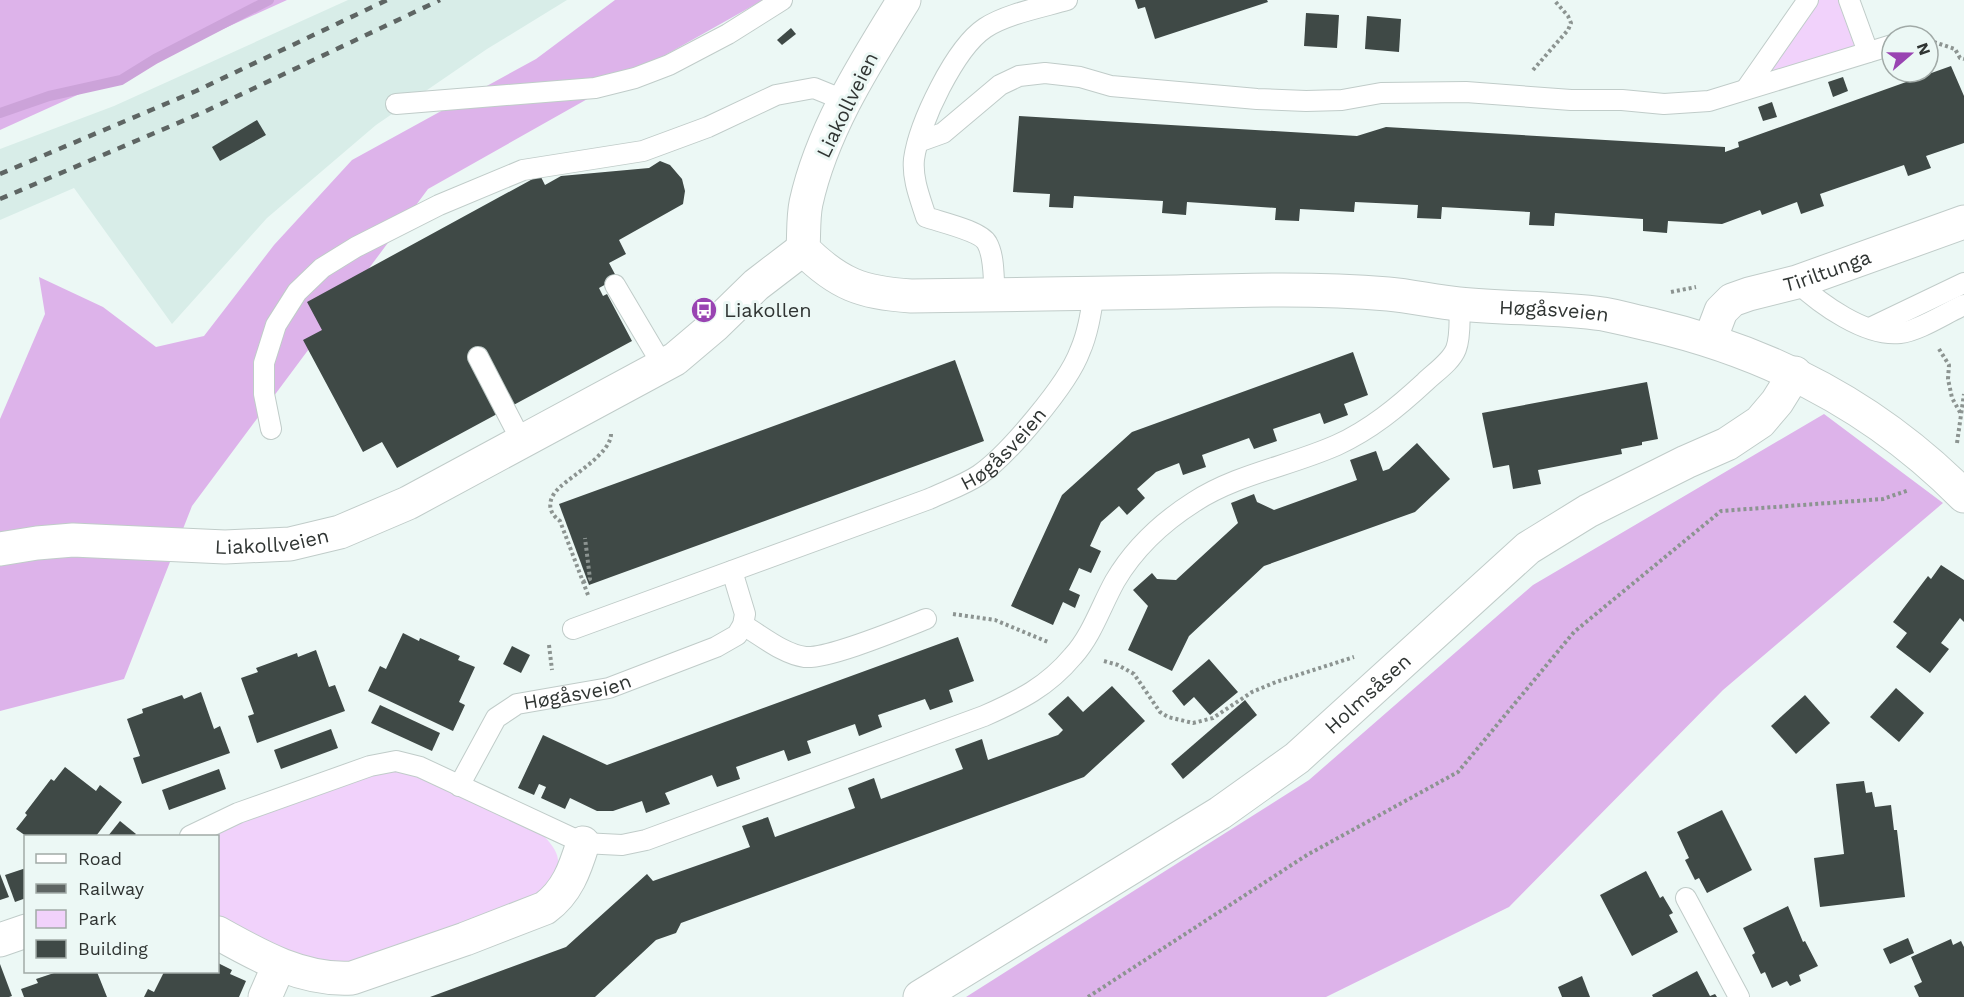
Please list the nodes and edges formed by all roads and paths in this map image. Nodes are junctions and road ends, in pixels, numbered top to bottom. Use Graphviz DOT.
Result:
graph roads {
  1 [pos="782,0"];
  2 [pos="904,0"];
  3 [pos="1067,0"];
  4 [pos="1554,0"];
  5 [pos="1808,0"];
  6 [pos="1849,0"];
  7 [pos="1940,44"];
  8 [pos="1880,48"];
  9 [pos="1868,52"];
  10 [pos="1964,59"];
  11 [pos="1746,89"];
  12 [pos="1522,97"];
  13 [pos="846,101"];
  14 [pos="396,104"];
  15 [pos="918,142"];
  16 [pos="1964,222"];
  17 [pos="803,249"];
  18 [pos="1797,282"];
  19 [pos="1964,283"];
  20 [pos="615,285"];
  21 [pos="1094,293"];
  22 [pos="995,295"];
  23 [pos="1460,304"];
  24 [pos="1964,305"];
  25 [pos="1920,326"];
  26 [pos="1870,328"];
  27 [pos="1710,340"];
  28 [pos="478,357"];
  29 [pos="663,366"];
  30 [pos="1795,373"];
  31 [pos="1964,394"];
  32 [pos="596,400"];
  33 [pos="1961,414"];
  34 [pos="271,429"];
  35 [pos="522,442"];
  36 [pos="1955,487"];
  37 [pos="585,538"];
  38 [pos="0,549"];
  39 [pos="732,571"];
  40 [pos="583,582"];
  41 [pos="586,590"];
  42 [pos="926,619"];
  43 [pos="743,625"];
  44 [pos="573,629"];
  45 [pos="549,642"];
  46 [pos="1075,653"];
  47 [pos="1411,655"];
  48 [pos="554,680"];
  49 [pos="459,786"];
  50 [pos="194,835"];
  51 [pos="583,843"];
  52 [pos="1686,898"];
  53 [pos="24,932"];
  54 [pos="219,934"];
  55 [pos="0,940"];
  56 [pos="279,965"];
  57 [pos="265,997"];
  58 [pos="920,997"];
  59 [pos="1088,997"];
  60 [pos="1739,997"];
  1 -- 14 [label="lane"];
  2 -- 13 [label="street, Liakollveien"];
  3 -- 15 [label="lane"];
  4 -- 12 [label="path"];
  5 -- 11 [label="lane"];
  6 -- 9 [label="lane"];
  7 -- 10 [label="path"];
  8 -- 9 [label="lane"];
  9 -- 11 [label="lane"];
  11 -- 12 [label="lane"];
  12 -- 15 [label="lane"];
  13 -- 17 [label="street, Liakollveien"];
  13 -- 34 [label="lane"];
  15 -- 22 [label="lane"];
  16 -- 18 [label="street, Tiriltunga"];
  17 -- 22 [label="street, Høgåsveien"];
  17 -- 29 [label="street, Liakollveien"];
  18 -- 26 [label="lane"];
  18 -- 27 [label="street, Tiriltunga"];
  19 -- 26 [label="lane"];
  20 -- 29 [label="lane"];
  21 -- 22 [label="street, Høgåsveien"];
  21 -- 23 [label="street, Høgåsveien"];
  21 -- 39 [label="lane, Høgåsveien"];
  23 -- 27 [label="street, Høgåsveien"];
  23 -- 46 [label="lane"];
  24 -- 25 [label="lane"];
  25 -- 26 [label="lane"];
  25 -- 33 [label="path"];
  27 -- 30 [label="street, Høgåsveien"];
  28 -- 35 [label="lane"];
  29 -- 32 [label="street, Liakollveien"];
  30 -- 36 [label="street, Høgåsveien"];
  30 -- 47 [label="street, Holmsåsen"];
  31 -- 33 [label="path"];
  32 -- 35 [label="street, Liakollveien"];
  32 -- 40 [label="path"];
  33 -- 36 [label="path"];
  35 -- 38 [label="street, Liakollveien"];
  36 -- 59 [label="path"];
  37 -- 40 [label="path"];
  39 -- 43 [label="lane"];
  39 -- 44 [label="lane, Høgåsveien"];
  40 -- 41 [label="path"];
  42 -- 43 [label="lane"];
  42 -- 46 [label="path"];
  43 -- 49 [label="lane, Høgåsveien"];
  45 -- 48 [label="path"];
  46 -- 47 [label="path"];
  46 -- 51 [label="lane"];
  47 -- 58 [label="street, Holmsåsen"];
  49 -- 50 [label="lane"];
  49 -- 51 [label="lane"];
  51 -- 56 [label="street"];
  52 -- 60 [label="lane"];
  53 -- 55 [label="street"];
  54 -- 56 [label="street"];
  56 -- 57 [label="street"];
}
